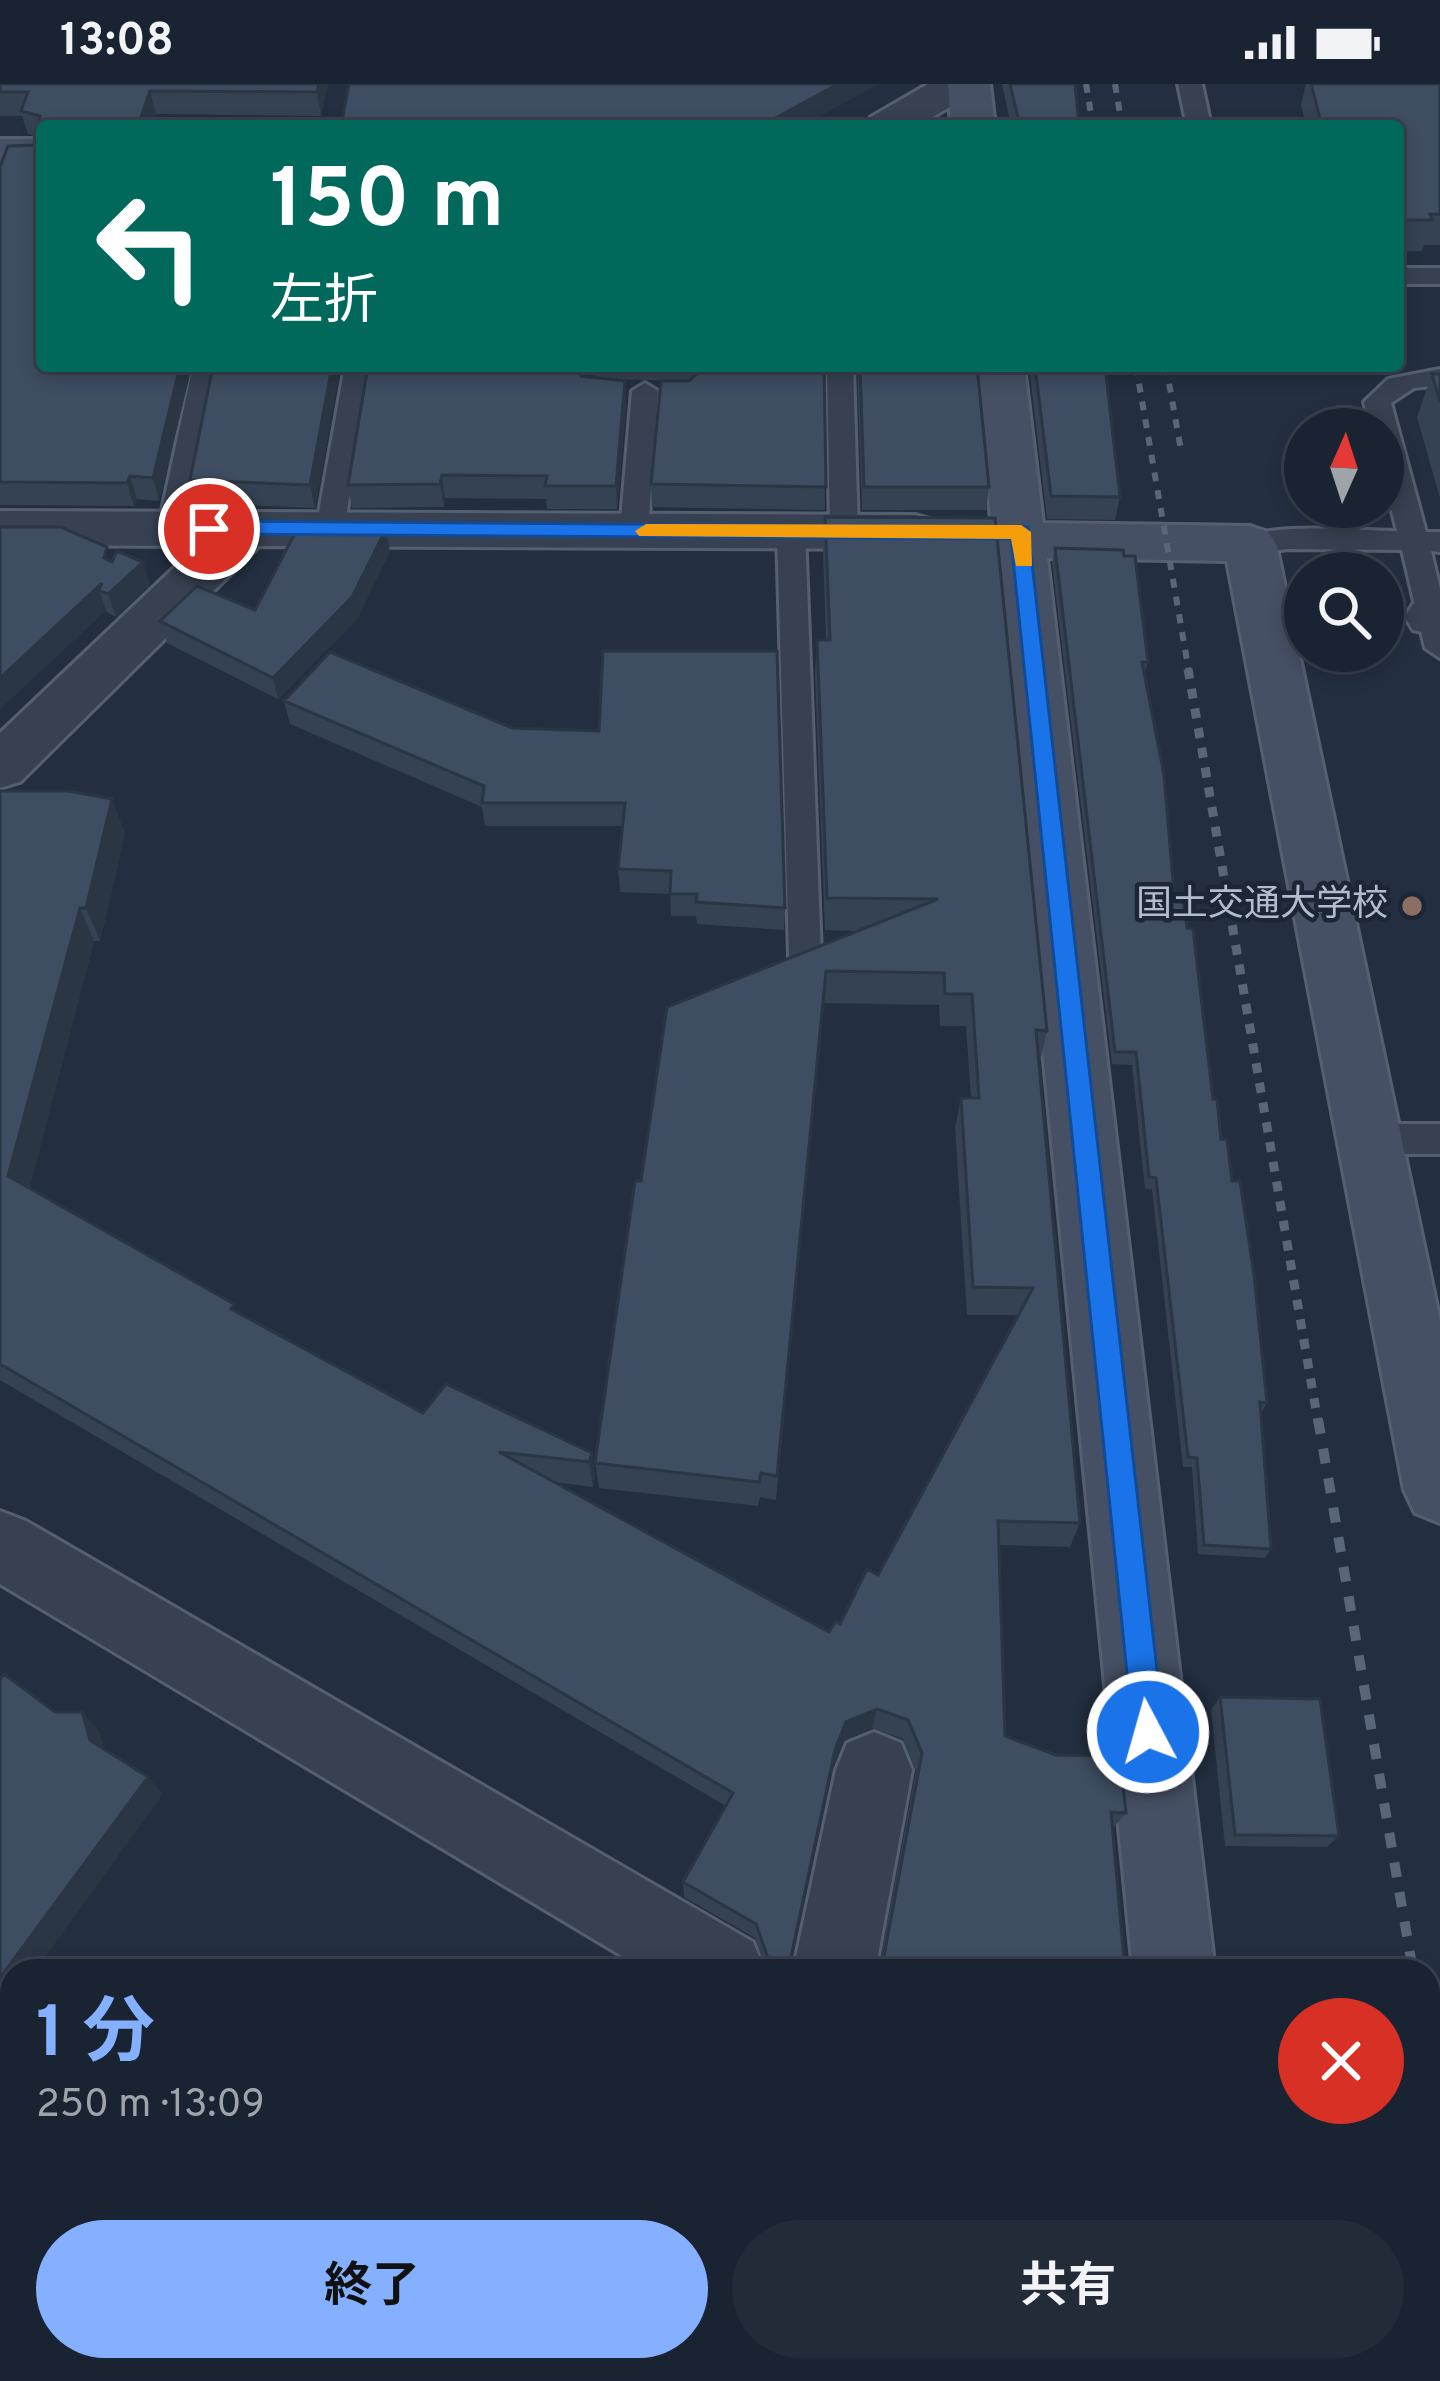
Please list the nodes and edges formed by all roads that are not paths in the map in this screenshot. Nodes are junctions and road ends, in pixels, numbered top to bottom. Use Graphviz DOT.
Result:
graph roads {
  1 [pos="959,84"];
  2 [pos="968,84"];
  3 [pos="1190,84"];
  4 [pos="896,120"];
  5 [pos="972,120"];
  6 [pos="1198,120"];
  7 [pos="1404,276"];
  8 [pos="1440,276"];
  9 [pos="205,372"];
  10 [pos="357,372"];
  11 [pos="840,372"];
  12 [pos="1001,372"];
  13 [pos="1440,376"];
  14 [pos="611,391"];
  15 [pos="0,528"];
  16 [pos="172,529"];
  17 [pos="246,529"];
  18 [pos="330,530"];
  19 [pos="634,531"];
  20 [pos="791,531"];
  21 [pos="844,531"];
  22 [pos="1021,536"];
  23 [pos="1427,541"];
  24 [pos="1250,544"];
  25 [pos="1437,628"];
  26 [pos="0,767"];
  27 [pos="805,956"];
  28 [pos="1367,1139"];
  29 [pos="1440,1139"];
  30 [pos="1440,1490"];
  31 [pos="4,1556"];
  32 [pos="874,1770"];
  33 [pos="703,1959"];
  34 [pos="836,1959"];
  35 [pos="1173,1959"];
  1 -- 4 [label="street"];
  2 -- 5 [label="street"];
  3 -- 6 [label="lane"];
  7 -- 8 [label="lane"];
  9 -- 16 [label="lane"];
  10 -- 18 [label="lane"];
  11 -- 21 [label="lane"];
  12 -- 22 [label="street"];
  13 -- 23 [label="lane"];
  14 -- 19 [label="lane"];
  15 -- 16 [label="street"];
  16 -- 17 [label="street"];
  17 -- 18 [label="street"];
  17 -- 26 [label="street"];
  18 -- 19 [label="street"];
  19 -- 20 [label="street"];
  20 -- 21 [label="street"];
  20 -- 27 [label="lane"];
  21 -- 22 [label="street"];
  22 -- 24 [label="street"];
  22 -- 35 [label="street"];
  23 -- 24 [label="lane"];
  23 -- 25 [label="lane"];
  24 -- 28 [label="street"];
  28 -- 29 [label="lane"];
  28 -- 30 [label="street"];
  31 -- 33 [label="street"];
  32 -- 34 [label="street"];
}
